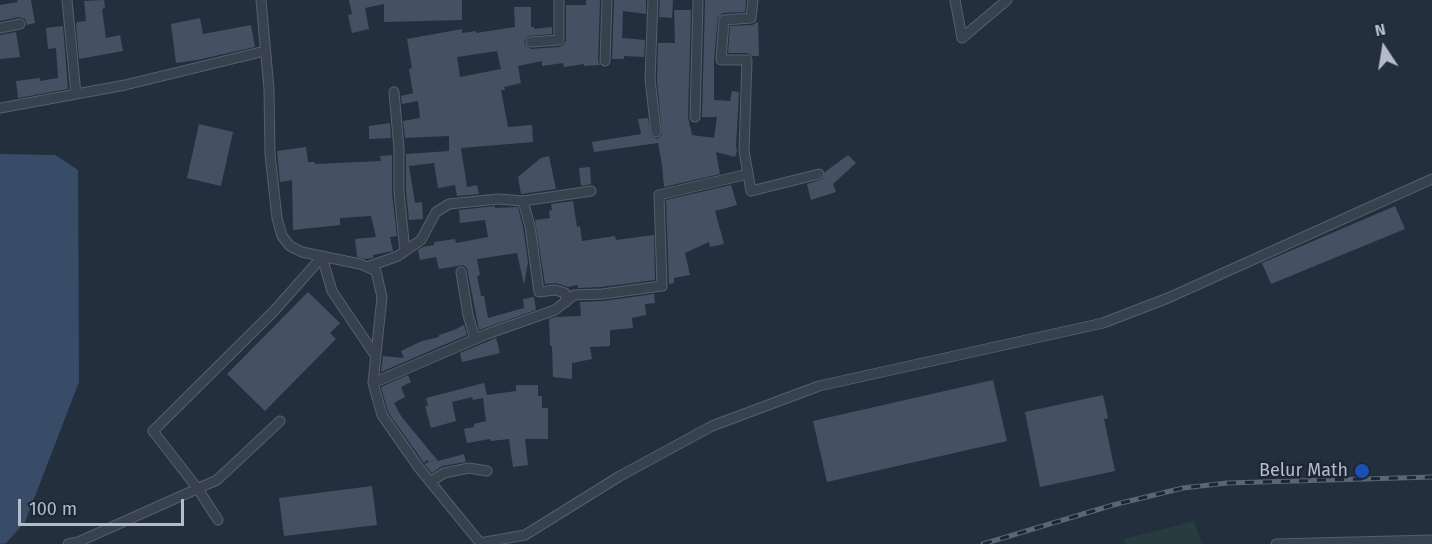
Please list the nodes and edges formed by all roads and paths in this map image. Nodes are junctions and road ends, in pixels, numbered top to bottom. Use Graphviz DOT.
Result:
graph roads {
  1 [pos="67,0"];
  2 [pos="261,0"];
  3 [pos="559,0"];
  4 [pos="607,0"];
  5 [pos="653,0"];
  6 [pos="698,0"];
  7 [pos="753,0"];
  8 [pos="955,0"];
  9 [pos="1007,0"];
  10 [pos="20,24"];
  11 [pos="0,28"];
  12 [pos="531,42"];
  13 [pos="265,51"];
  14 [pos="605,61"];
  15 [pos="394,92"];
  16 [pos="76,94"];
  17 [pos="0,108"];
  18 [pos="694,117"];
  19 [pos="656,132"];
  20 [pos="748,174"];
  21 [pos="819,174"];
  22 [pos="1432,179"];
  23 [pos="591,191"];
  24 [pos="523,201"];
  25 [pos="405,251"];
  26 [pos="322,257"];
  27 [pos="367,267"];
  28 [pos="460,272"];
  29 [pos="566,302"];
  30 [pos="475,339"];
  31 [pos="375,355"];
  32 [pos="373,384"];
  33 [pos="280,421"];
  34 [pos="487,471"];
  35 [pos="430,482"];
  36 [pos="198,489"];
  37 [pos="218,520"];
  38 [pos="1432,540"];
  39 [pos="68,544"];
  40 [pos="480,544"];
  41 [pos="1275,544"];
  1 -- 16 [label="street"];
  2 -- 13 [label="street"];
  3 -- 12 [label="street"];
  4 -- 14 [label="street"];
  5 -- 19 [label="street"];
  6 -- 18 [label="street"];
  7 -- 20 [label="street"];
  8 -- 9 [label="street"];
  10 -- 11 [label="street"];
  13 -- 16 [label="street"];
  13 -- 26 [label="street"];
  15 -- 25 [label="street"];
  16 -- 17 [label="street"];
  20 -- 21 [label="street"];
  20 -- 29 [label="street"];
  22 -- 40 [label="street"];
  23 -- 24 [label="street"];
  24 -- 25 [label="street"];
  24 -- 29 [label="street"];
  25 -- 27 [label="street"];
  26 -- 27 [label="street"];
  26 -- 31 [label="street"];
  26 -- 36 [label="street"];
  27 -- 31 [label="street"];
  28 -- 30 [label="street"];
  29 -- 30 [label="street"];
  30 -- 32 [label="street"];
  31 -- 32 [label="street"];
  32 -- 35 [label="street"];
  33 -- 36 [label="street"];
  34 -- 35 [label="street"];
  35 -- 40 [label="street"];
  36 -- 37 [label="street"];
  36 -- 39 [label="street"];
  38 -- 41 [label="street"];
}
